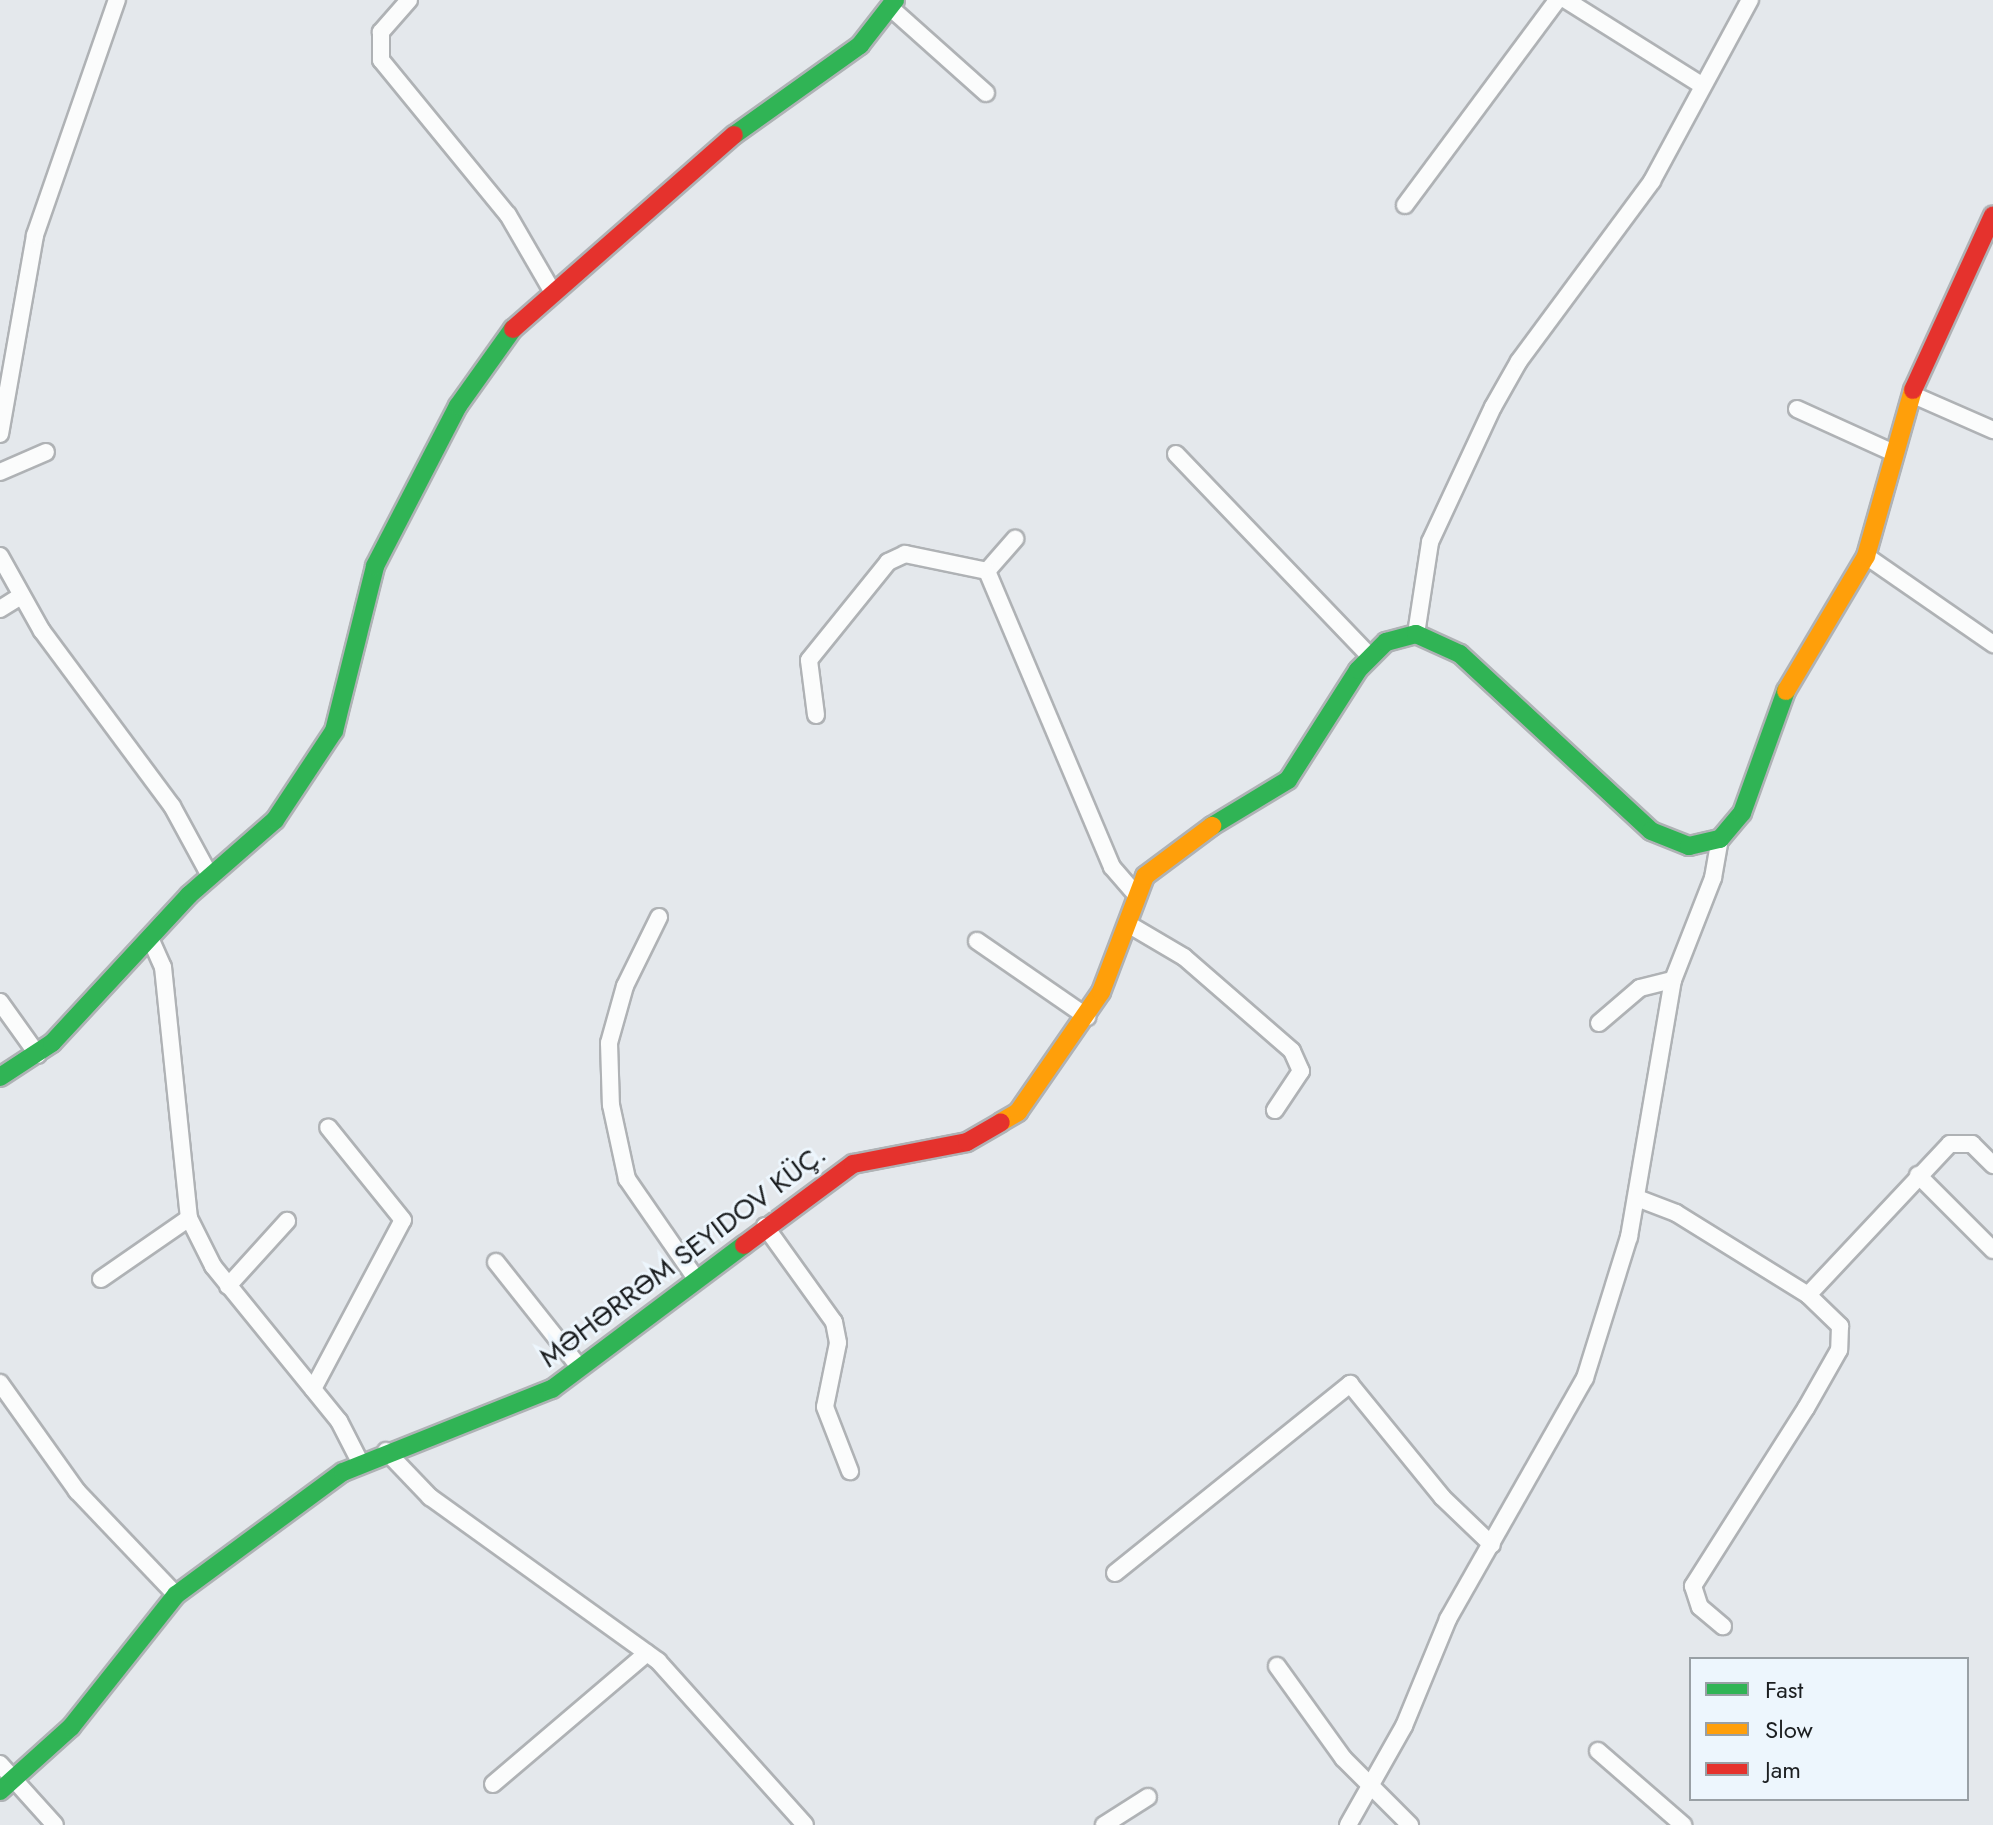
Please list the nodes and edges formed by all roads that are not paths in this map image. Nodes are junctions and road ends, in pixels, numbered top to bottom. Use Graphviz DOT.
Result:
graph roads {
  1 [pos="117,0"];
  2 [pos="409,0"];
  3 [pos="1557,0"];
  4 [pos="1566,0"];
  5 [pos="1750,0"];
  6 [pos="894,4"];
  7 [pos="1700,84"];
  8 [pos="986,93"];
  9 [pos="1405,205"];
  10 [pos="1993,215"];
  11 [pos="552,291"];
  12 [pos="1911,394"];
  13 [pos="1797,409"];
  14 [pos="1993,430"];
  15 [pos="0,434"];
  16 [pos="46,452"];
  17 [pos="1892,452"];
  18 [pos="1176,454"];
  19 [pos="0,472"];
  20 [pos="1015,539"];
  21 [pos="1866,556"];
  22 [pos="1,567"];
  23 [pos="987,571"];
  24 [pos="19,597"];
  25 [pos="0,609"];
  26 [pos="1416,634"];
  27 [pos="1993,644"];
  28 [pos="1369,655"];
  29 [pos="816,715"];
  30 [pos="1720,839"];
  31 [pos="210,876"];
  32 [pos="1136,895"];
  33 [pos="659,917"];
  34 [pos="1128,924"];
  35 [pos="150,938"];
  36 [pos="977,941"];
  37 [pos="1673,980"];
  38 [pos="0,1002"];
  39 [pos="1087,1017"];
  40 [pos="1599,1023"];
  41 [pos="38,1055"];
  42 [pos="0,1077"];
  43 [pos="1275,1110"];
  44 [pos="328,1127"];
  45 [pos="1993,1165"];
  46 [pos="1918,1175"];
  47 [pos="1637,1198"];
  48 [pos="189,1218"];
  49 [pos="287,1221"];
  50 [pos="765,1226"];
  51 [pos="1993,1250"];
  52 [pos="496,1262"];
  53 [pos="101,1279"];
  54 [pos="697,1280"];
  55 [pos="228,1286"];
  56 [pos="1808,1295"];
  57 [pos="580,1368"];
  58 [pos="0,1383"];
  59 [pos="313,1389"];
  60 [pos="386,1451"];
  61 [pos="360,1462"];
  62 [pos="850,1471"];
  63 [pos="1492,1545"];
  64 [pos="1115,1573"];
  65 [pos="176,1595"];
  66 [pos="1723,1626"];
  67 [pos="647,1653"];
  68 [pos="1277,1666"];
  69 [pos="1598,1751"];
  70 [pos="0,1764"];
  71 [pos="15,1778"];
  72 [pos="493,1784"];
  73 [pos="1371,1788"];
  74 [pos="0,1791"];
  75 [pos="1148,1797"];
  76 [pos="55,1825"];
  77 [pos="805,1825"];
  78 [pos="1104,1825"];
  79 [pos="1348,1825"];
  80 [pos="1410,1825"];
  81 [pos="1683,1825"];
  1 -- 15 [label="street"];
  2 -- 11 [label="street"];
  3 -- 9 [label="street"];
  4 -- 7 [label="street"];
  5 -- 7 [label="street"];
  6 -- 8 [label="street"];
  6 -- 11 [label="street"];
  7 -- 26 [label="street"];
  10 -- 12 [label="street"];
  11 -- 31 [label="street"];
  12 -- 14 [label="street"];
  12 -- 17 [label="street"];
  13 -- 17 [label="street"];
  16 -- 19 [label="street"];
  17 -- 21 [label="street"];
  18 -- 28 [label="street"];
  20 -- 23 [label="street"];
  21 -- 27 [label="street"];
  21 -- 30 [label="street"];
  22 -- 24 [label="street"];
  23 -- 29 [label="street"];
  23 -- 32 [label="street"];
  24 -- 25 [label="street"];
  24 -- 31 [label="street"];
  26 -- 28 [label="street, MƏHƏRRƏM SEYIDOV KÜÇ."];
  26 -- 30 [label="street"];
  28 -- 32 [label="street, MƏHƏRRƏM SEYIDOV KÜÇ."];
  30 -- 37 [label="street"];
  31 -- 35 [label="street"];
  32 -- 34 [label="street, MƏHƏRRƏM SEYIDOV KÜÇ."];
  33 -- 54 [label="street"];
  34 -- 39 [label="street, MƏHƏRRƏM SEYIDOV KÜÇ."];
  34 -- 43 [label="street"];
  35 -- 41 [label="street"];
  35 -- 48 [label="street"];
  36 -- 39 [label="street"];
  37 -- 40 [label="street"];
  37 -- 47 [label="street"];
  38 -- 41 [label="street"];
  39 -- 50 [label="street, MƏHƏRRƏM SEYIDOV KÜÇ."];
  41 -- 42 [label="street"];
  44 -- 59 [label="street"];
  45 -- 46 [label="street"];
  46 -- 51 [label="street"];
  46 -- 56 [label="street"];
  47 -- 56 [label="street"];
  47 -- 63 [label="street"];
  48 -- 53 [label="street"];
  48 -- 55 [label="street"];
  49 -- 55 [label="street"];
  50 -- 54 [label="street, MƏHƏRRƏM SEYIDOV KÜÇ."];
  50 -- 62 [label="street"];
  52 -- 57 [label="street"];
  54 -- 57 [label="street, MƏHƏRRƏM SEYIDOV KÜÇ."];
  55 -- 59 [label="street"];
  56 -- 66 [label="street"];
  57 -- 60 [label="street, MƏHƏRRƏM SEYIDOV KÜÇ."];
  58 -- 65 [label="street"];
  59 -- 61 [label="street"];
  60 -- 61 [label="street, MƏHƏRRƏM SEYIDOV KÜÇ."];
  60 -- 67 [label="street"];
  61 -- 65 [label="street, MƏHƏRRƏM SEYIDOV KÜÇ."];
  63 -- 64 [label="street"];
  63 -- 73 [label="street"];
  65 -- 71 [label="street, MƏHƏRRƏM SEYIDOV KÜÇ."];
  67 -- 72 [label="street"];
  67 -- 77 [label="street"];
  68 -- 73 [label="street"];
  69 -- 81 [label="street"];
  70 -- 71 [label="street"];
  71 -- 74 [label="street, MƏHƏRRƏM SEYIDOV KÜÇ."];
  71 -- 76 [label="street"];
  73 -- 79 [label="street"];
  73 -- 80 [label="street"];
  75 -- 78 [label="street"];
}
